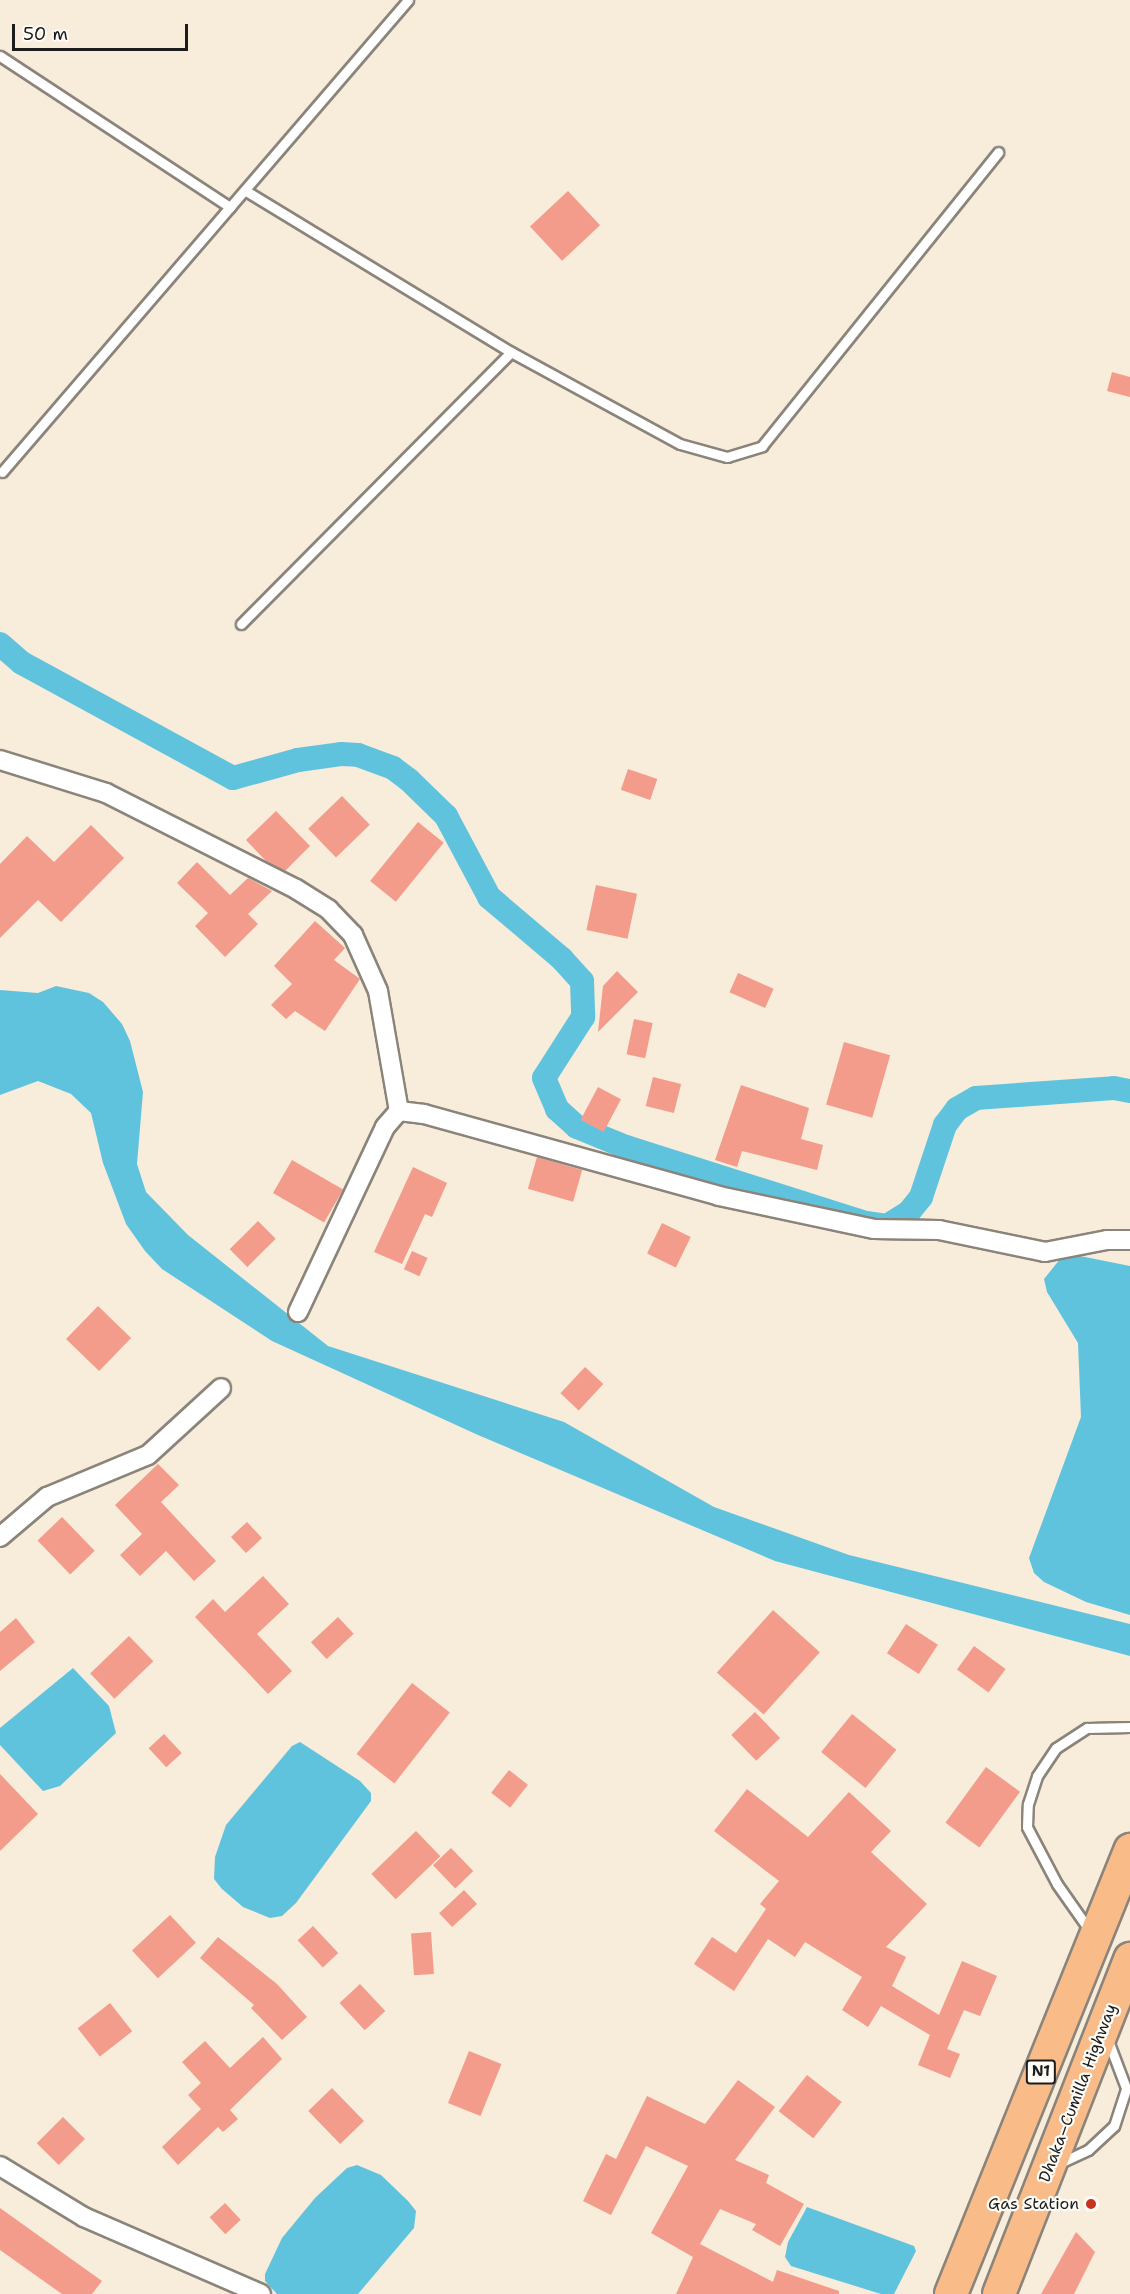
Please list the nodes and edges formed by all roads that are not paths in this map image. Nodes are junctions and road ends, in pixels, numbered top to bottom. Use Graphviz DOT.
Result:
graph roads {
  1 [pos="408,0"];
  2 [pos="0,56"];
  3 [pos="998,152"];
  4 [pos="246,190"];
  5 [pos="230,207"];
  6 [pos="511,352"];
  7 [pos="2,472"];
  8 [pos="241,624"];
  9 [pos="0,760"];
  10 [pos="399,1111"];
  11 [pos="1130,1240"];
  12 [pos="298,1312"];
  13 [pos="221,1388"];
  14 [pos="0,1537"];
  15 [pos="1130,1727"];
  16 [pos="1130,1850"];
  17 [pos="1095,1938"];
  18 [pos="1130,1959"];
  19 [pos="1103,2027"];
  20 [pos="0,2166"];
  21 [pos="1048,2168"];
  22 [pos="261,2294"];
  23 [pos="951,2294"];
  24 [pos="999,2294"];
  1 -- 4 [label="lane"];
  2 -- 5 [label="lane"];
  3 -- 6 [label="lane"];
  4 -- 5 [label="lane"];
  4 -- 6 [label="lane"];
  5 -- 7 [label="lane"];
  6 -- 8 [label="lane"];
  9 -- 10 [label="street"];
  10 -- 11 [label="street"];
  10 -- 12 [label="street"];
  13 -- 14 [label="street"];
  15 -- 17 [label="lane"];
  16 -- 17 [label="highway, N1"];
  17 -- 23 [label="highway, N1"];
  18 -- 19 [label="highway, Dhaka–Cumilla Highway / N1"];
  19 -- 21 [label="highway, Dhaka–Cumilla Highway / N1"];
  19 -- 21 [label="lane"];
  20 -- 22 [label="street"];
  21 -- 24 [label="highway, Dhaka–Cumilla Highway / N1"];
}
